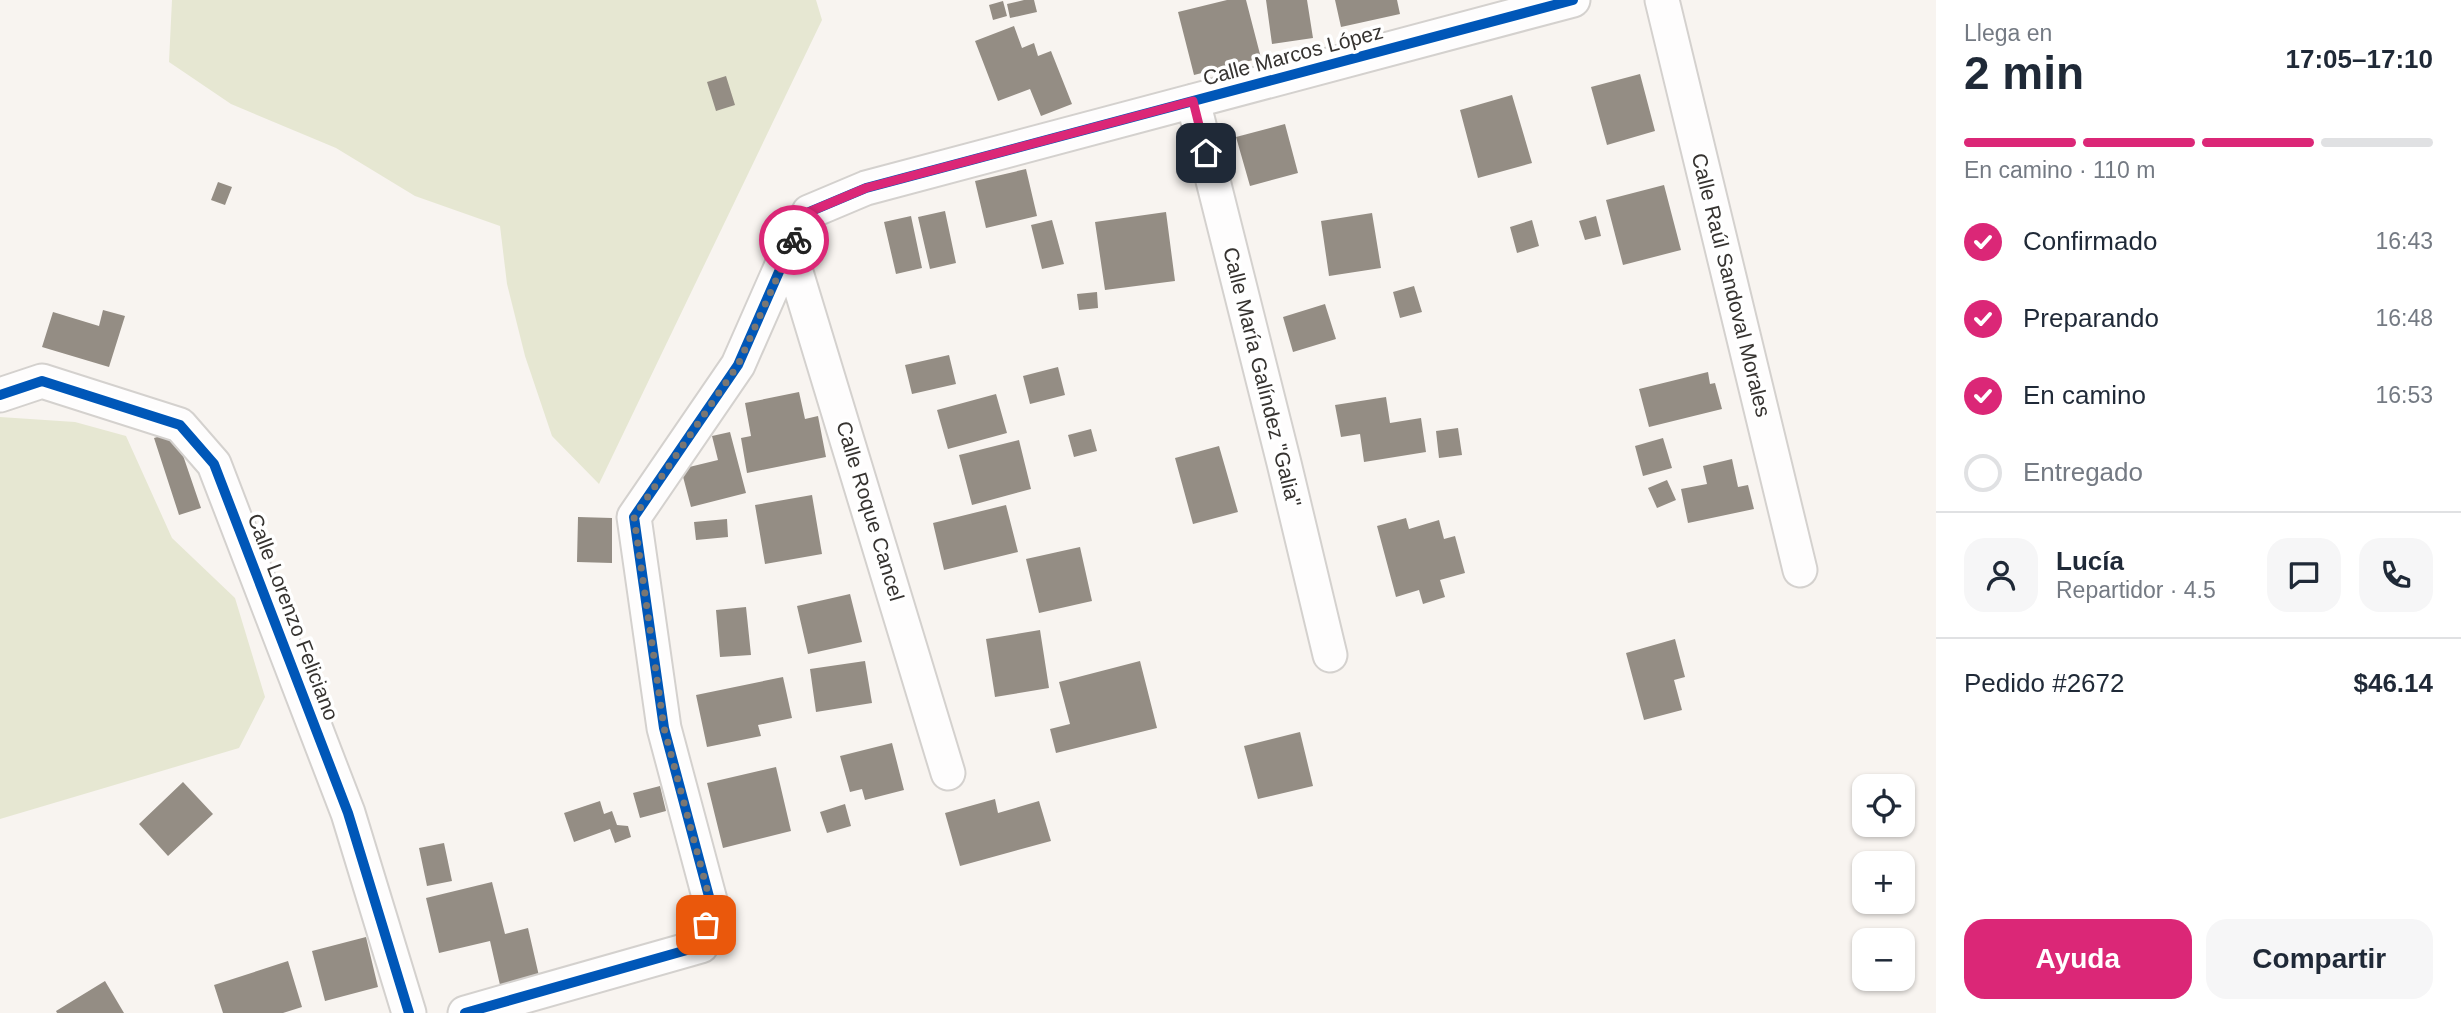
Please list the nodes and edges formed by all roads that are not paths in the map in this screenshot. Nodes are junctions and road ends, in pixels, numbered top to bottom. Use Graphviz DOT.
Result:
graph roads {
  1 [pos="1573,0"];
  2 [pos="1662,0"];
  3 [pos="1193,101"];
  4 [pos="789,249"];
  5 [pos="0,395"];
  6 [pos="1800,570"];
  7 [pos="1330,654"];
  8 [pos="948,773"];
  9 [pos="409,1013"];
  10 [pos="465,1013"];
  1 -- 3 [label="street, Calle Marcos López"];
  2 -- 6 [label="street, Calle Raúl Sandoval Morales"];
  3 -- 4 [label="street, Calle Marcos López"];
  3 -- 7 [label="street, Calle María Galíndez \"Galia\""];
  4 -- 8 [label="street, Calle Roque Cancel"];
  4 -- 10 [label="street, Calle Marcos López"];
  5 -- 9 [label="street, Calle Lorenzo Feliciano"];
}
